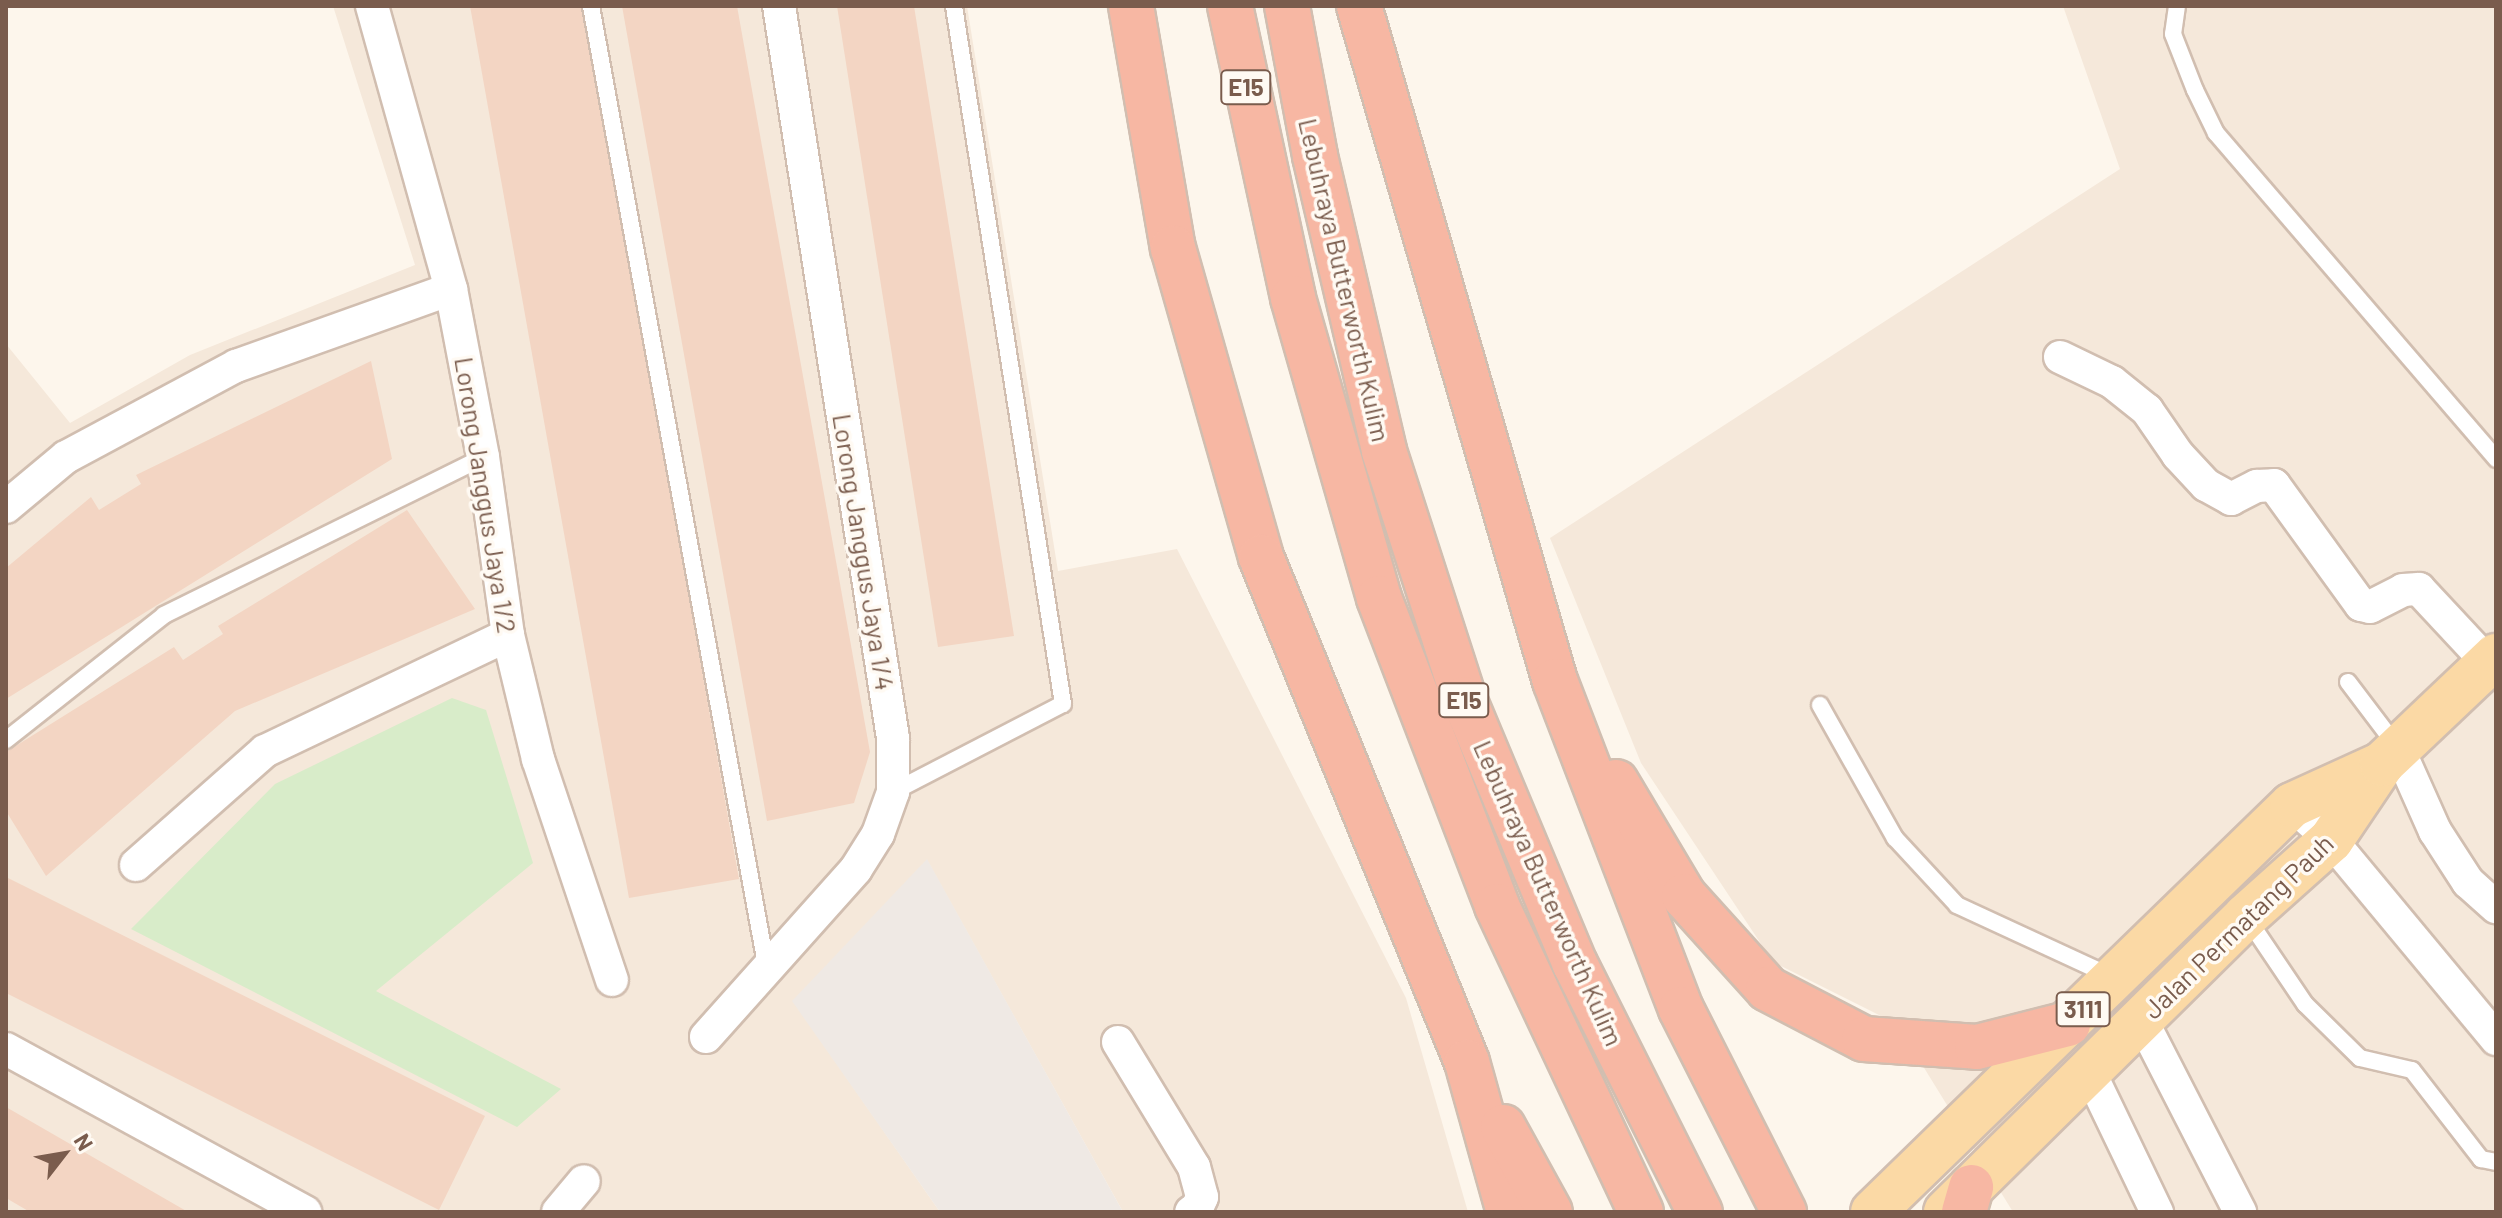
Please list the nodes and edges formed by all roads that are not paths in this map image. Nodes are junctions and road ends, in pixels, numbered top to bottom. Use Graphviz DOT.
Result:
graph roads {
  1 [pos="372,6"];
  2 [pos="591,6"];
  3 [pos="779,6"];
  4 [pos="954,6"];
  5 [pos="1131,6"];
  6 [pos="1230,6"];
  7 [pos="1287,6"];
  8 [pos="1359,6"];
  9 [pos="2177,6"];
  10 [pos="451,289"];
  11 [pos="2060,357"];
  12 [pos="483,457"];
  13 [pos="2496,459"];
  14 [pos="6,507"];
  15 [pos="508,635"];
  16 [pos="2493,664"];
  17 [pos="1555,681"];
  18 [pos="2348,682"];
  19 [pos="1820,705"];
  20 [pos="6,740"];
  21 [pos="2390,756"];
  22 [pos="893,792"];
  23 [pos="2292,805"];
  24 [pos="2331,840"];
  25 [pos="136,865"];
  26 [pos="2496,907"];
  27 [pos="2246,916"];
  28 [pos="767,972"];
  29 [pos="2116,979"];
  30 [pos="612,980"];
  31 [pos="2141,1019"];
  32 [pos="2068,1024"];
  33 [pos="706,1037"];
  34 [pos="2496,1039"];
  35 [pos="1118,1042"];
  36 [pos="6,1049"];
  37 [pos="1467,1062"];
  38 [pos="2089,1071"];
  39 [pos="2496,1162"];
  40 [pos="584,1181"];
  41 [pos="1960,1204"];
  42 [pos="305,1212"];
  43 [pos="558,1212"];
  44 [pos="1191,1212"];
  45 [pos="1509,1212"];
  46 [pos="1550,1212"];
  47 [pos="1641,1212"];
  48 [pos="1700,1212"];
  49 [pos="1784,1212"];
  50 [pos="1873,1212"];
  51 [pos="2157,1212"];
  52 [pos="2240,1212"];
  1 -- 10 [label="street, Lorong Janggus Jaya 1/2"];
  2 -- 28 [label="lane"];
  3 -- 22 [label="street, Lorong Janggus Jaya 1/4"];
  4 -- 22 [label="lane"];
  5 -- 37 [label="highway"];
  6 -- 47 [label="highway, Lebuhraya Butterworth Kulim / E15"];
  7 -- 48 [label="highway, Lebuhraya Butterworth Kulim / E15"];
  8 -- 17 [label="highway"];
  9 -- 13 [label="lane"];
  10 -- 12 [label="street, Lorong Janggus Jaya 1/2"];
  10 -- 14 [label="street"];
  11 -- 16 [label="street"];
  12 -- 15 [label="street, Lorong Janggus Jaya 1/2"];
  12 -- 20 [label="lane"];
  15 -- 25 [label="street"];
  15 -- 30 [label="street, Lorong Janggus Jaya 1/2"];
  16 -- 21 [label="main road, Jalan Permatang Pauh / 3111"];
  17 -- 32 [label="highway"];
  17 -- 49 [label="highway"];
  18 -- 21 [label="lane"];
  19 -- 29 [label="lane"];
  21 -- 23 [label="main road, Jalan Permatang Pauh / 3111"];
  21 -- 24 [label="main road, Jalan Permatang Pauh / 3111"];
  21 -- 26 [label="street"];
  22 -- 28 [label="street, Lorong Janggus Jaya 1/4"];
  23 -- 24 [label="street"];
  23 -- 29 [label="main road, Jalan Permatang Pauh / 3111"];
  24 -- 27 [label="main road, Jalan Permatang Pauh / 3111"];
  24 -- 34 [label="street"];
  27 -- 31 [label="main road, Jalan Permatang Pauh / 3111"];
  27 -- 39 [label="lane"];
  28 -- 33 [label="street, Lorong Janggus Jaya 1/4"];
  29 -- 32 [label="main road, Jalan Permatang Pauh / 3111"];
  31 -- 38 [label="main road, Jalan Permatang Pauh / 3111"];
  31 -- 52 [label="street"];
  32 -- 50 [label="main road, Jalan Permatang Pauh / 3111"];
  35 -- 44 [label="street"];
  36 -- 42 [label="street"];
  37 -- 45 [label="highway"];
  37 -- 46 [label="highway"];
  38 -- 41 [label="main road, Jalan Permatang Pauh / 3111"];
  38 -- 51 [label="street"];
  40 -- 43 [label="street"];
}
